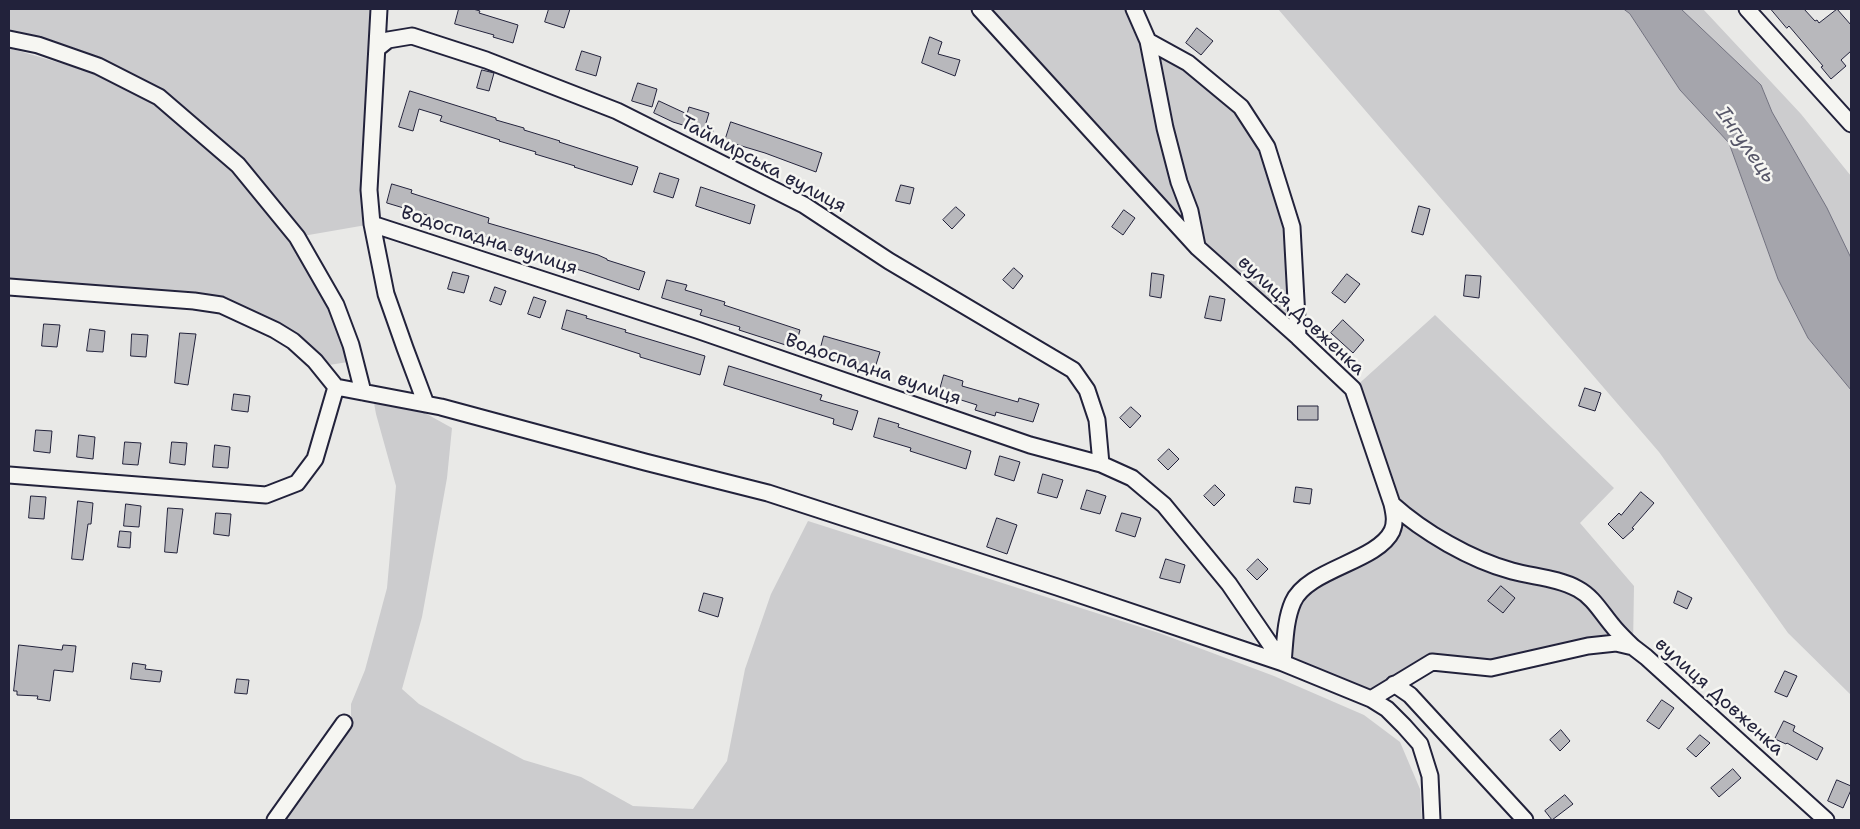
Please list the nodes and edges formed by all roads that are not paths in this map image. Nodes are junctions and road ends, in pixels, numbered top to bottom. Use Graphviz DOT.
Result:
graph roads {
  1 [pos="379,9"];
  2 [pos="980,9"];
  3 [pos="1134,9"];
  4 [pos="1747,9"];
  5 [pos="9,39"];
  6 [pos="1148,41"];
  7 [pos="378,48"];
  8 [pos="1851,124"];
  9 [pos="372,224"];
  10 [pos="1198,248"];
  11 [pos="9,287"];
  12 [pos="1298,337"];
  13 [pos="336,387"];
  14 [pos="363,392"];
  15 [pos="426,404"];
  16 [pos="1101,464"];
  17 [pos="9,475"];
  18 [pos="1392,504"];
  19 [pos="1633,647"];
  20 [pos="1283,663"];
  21 [pos="1394,684"];
  22 [pos="1371,699"];
  23 [pos="344,723"];
  24 [pos="275,820"];
  25 [pos="1432,820"];
  26 [pos="1526,820"];
  27 [pos="1826,820"];
  1 -- 7 [label="street"];
  2 -- 10 [label="street, вулиця Довженка"];
  3 -- 6 [label="street"];
  4 -- 8 [label="street"];
  5 -- 14 [label="street"];
  6 -- 10 [label="street"];
  6 -- 12 [label="street"];
  7 -- 9 [label="street"];
  7 -- 16 [label="street, Таймирська вулиця"];
  9 -- 15 [label="street"];
  9 -- 16 [label="street, Водоспадна вулиця"];
  10 -- 12 [label="street, вулиця Довженка"];
  11 -- 13 [label="street"];
  12 -- 18 [label="street, вулиця Довженка"];
  13 -- 14 [label="street"];
  13 -- 17 [label="street"];
  14 -- 15 [label="street"];
  15 -- 20 [label="street"];
  16 -- 20 [label="street, Водоспадна вулиця"];
  18 -- 19 [label="street"];
  18 -- 20 [label="street, вулиця Довженка"];
  19 -- 21 [label="street, вулиця Довженка"];
  19 -- 27 [label="street, вулиця Довженка"];
  20 -- 22 [label="street"];
  21 -- 22 [label="street, вулиця Довженка"];
  21 -- 26 [label="street"];
  22 -- 25 [label="street"];
  23 -- 24 [label="street"];
}
